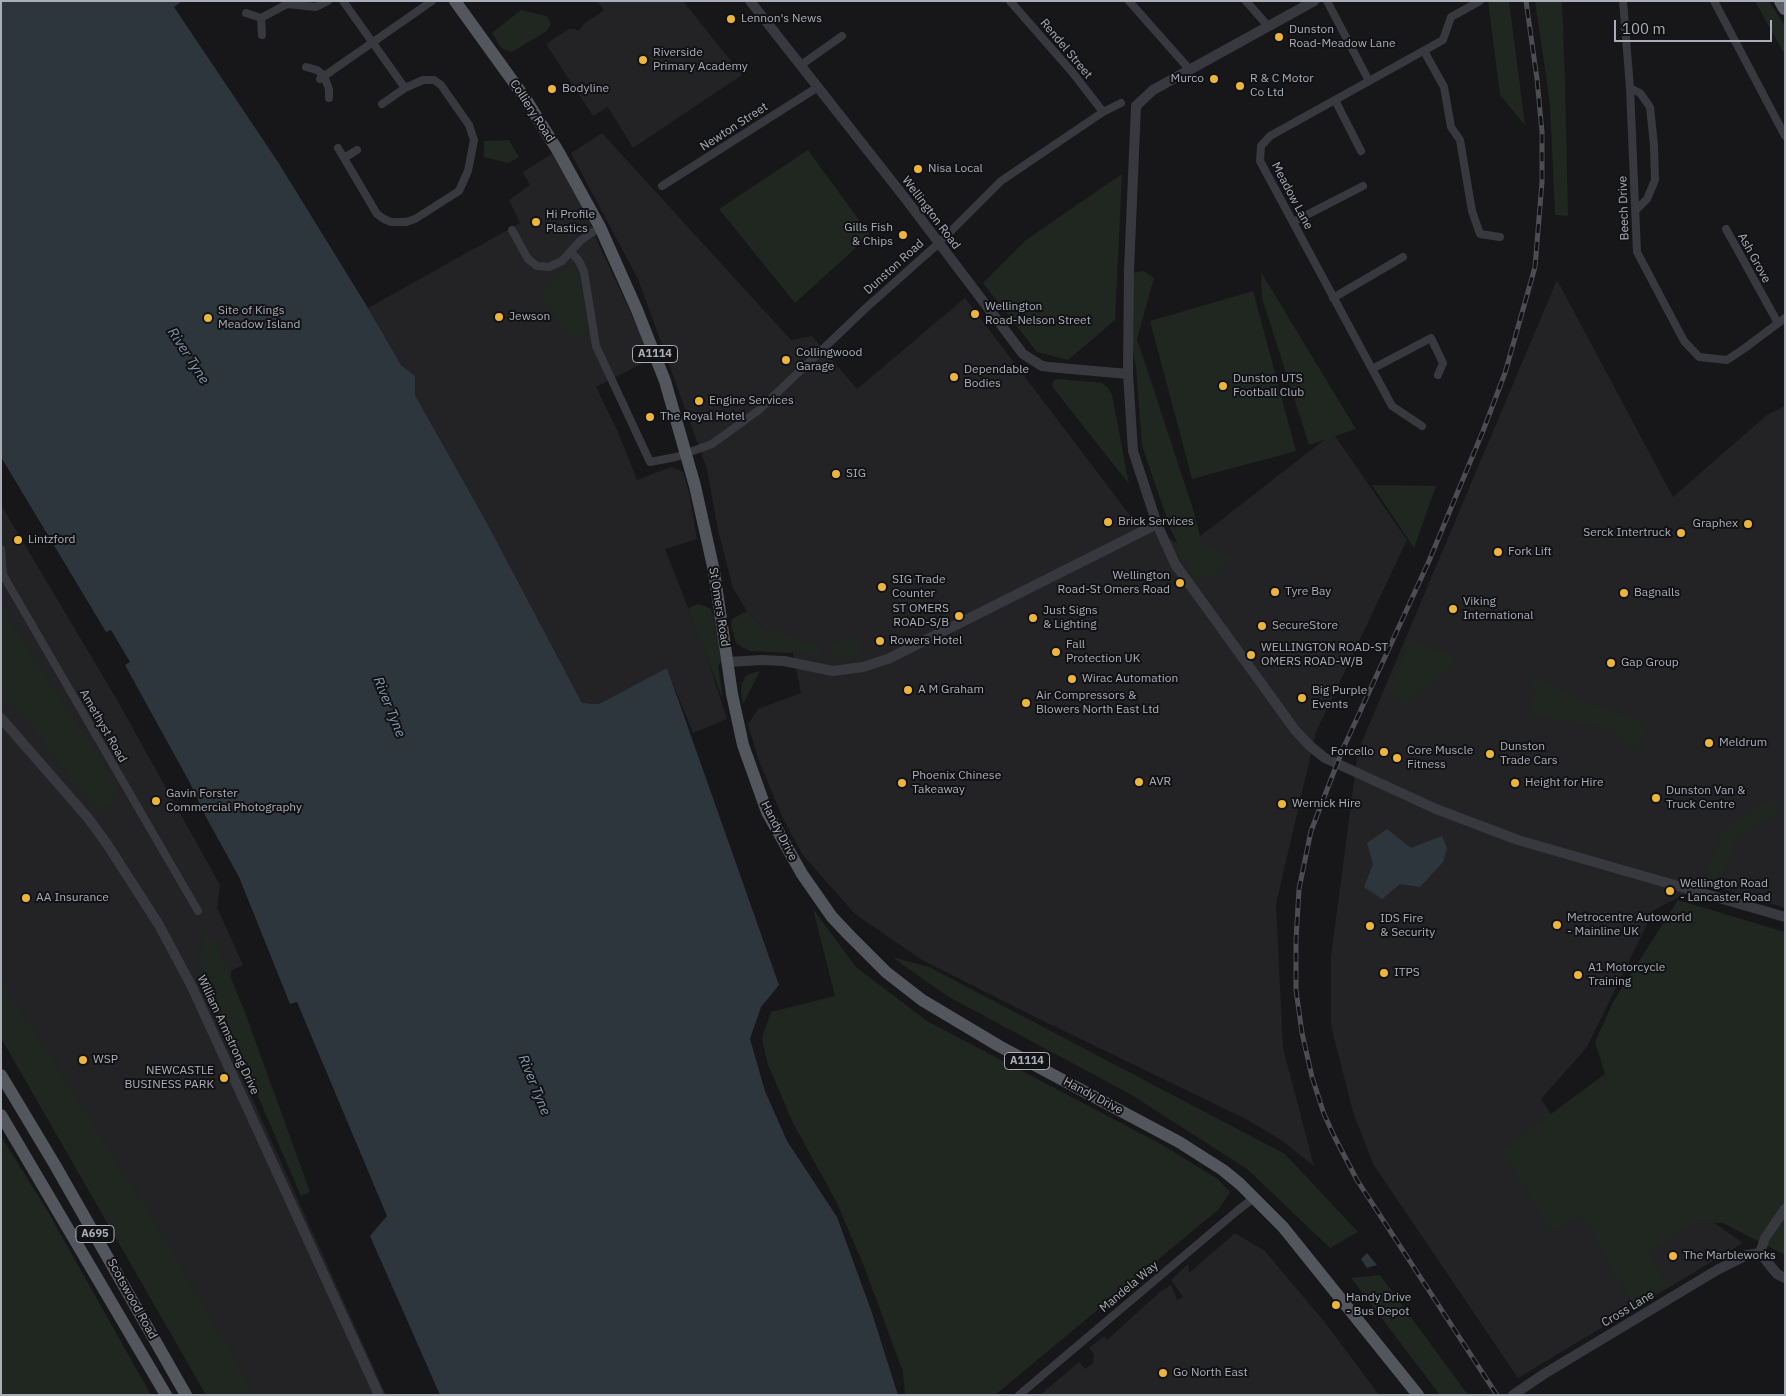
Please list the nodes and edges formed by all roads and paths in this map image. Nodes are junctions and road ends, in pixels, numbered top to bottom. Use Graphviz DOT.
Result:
graph roads {
  1 [pos="328,1"];
  2 [pos="344,1"];
  3 [pos="432,1"];
  4 [pos="455,1"];
  5 [pos="750,1"];
  6 [pos="1010,1"];
  7 [pos="1130,1"];
  8 [pos="1246,1"];
  9 [pos="1314,1"];
  10 [pos="1327,1"];
  11 [pos="1480,1"];
  12 [pos="1624,1"];
  13 [pos="1714,1"];
  14 [pos="1781,1"];
  15 [pos="1785,8"];
  16 [pos="246,13"];
  17 [pos="262,18"];
  18 [pos="1268,26"];
  19 [pos="262,35"];
  20 [pos="842,36"];
  21 [pos="372,42"];
  22 [pos="1424,51"];
  23 [pos="801,65"];
  24 [pos="306,67"];
  25 [pos="1190,70"];
  26 [pos="322,78"];
  27 [pos="1369,81"];
  28 [pos="818,87"];
  29 [pos="405,88"];
  30 [pos="1630,88"];
  31 [pos="329,98"];
  32 [pos="1335,100"];
  33 [pos="1120,103"];
  34 [pos="382,104"];
  35 [pos="1103,112"];
  36 [pos="1785,136"];
  37 [pos="338,148"];
  38 [pos="357,150"];
  39 [pos="1361,151"];
  40 [pos="344,158"];
  41 [pos="662,186"];
  42 [pos="1363,186"];
  43 [pos="1636,210"];
  44 [pos="1293,222"];
  45 [pos="600,227"];
  46 [pos="1726,229"];
  47 [pos="512,230"];
  48 [pos="1500,237"];
  49 [pos="939,243"];
  50 [pos="571,252"];
  51 [pos="1403,258"];
  52 [pos="1334,298"];
  53 [pos="1785,318"];
  54 [pos="1778,323"];
  55 [pos="1372,369"];
  56 [pos="1128,374"];
  57 [pos="1438,375"];
  58 [pos="1422,426"];
  59 [pos="687,454"];
  60 [pos="1157,524"];
  61 [pos="1,549"];
  62 [pos="727,662"];
  63 [pos="1,718"];
  64 [pos="198,910"];
  65 [pos="1785,917"];
  66 [pos="1,1074"];
  67 [pos="1,1115"];
  68 [pos="1255,1197"];
  69 [pos="1785,1209"];
  70 [pos="1760,1253"];
  71 [pos="1785,1278"];
  72 [pos="166,1395"];
  73 [pos="186,1395"];
  74 [pos="379,1395"];
  75 [pos="1018,1395"];
  76 [pos="1418,1395"];
  77 [pos="1513,1395"];
  1 -- 17 [label="street"];
  2 -- 21 [label="street"];
  3 -- 21 [label="street"];
  4 -- 45 [label="main road, Colliery Road / A1114"];
  5 -- 23 [label="street, Wellington Road"];
  6 -- 35 [label="street, Rendel Street"];
  7 -- 25 [label="street"];
  8 -- 18 [label="street"];
  9 -- 18 [label="street"];
  10 -- 27 [label="street"];
  11 -- 22 [label="street, Meadow Lane"];
  12 -- 30 [label="street, Beech Drive"];
  13 -- 36 [label="street"];
  14 -- 15 [label="highway"];
  16 -- 17 [label="street"];
  17 -- 19 [label="street"];
  18 -- 25 [label="street"];
  20 -- 23 [label="street"];
  21 -- 26 [label="street"];
  21 -- 29 [label="street"];
  22 -- 27 [label="street, Meadow Lane"];
  22 -- 48 [label="street"];
  23 -- 28 [label="street, Wellington Road"];
  24 -- 26 [label="street"];
  25 -- 56 [label="street"];
  26 -- 31 [label="street"];
  27 -- 32 [label="street, Meadow Lane"];
  28 -- 41 [label="street, Newton Street"];
  28 -- 49 [label="street, Wellington Road"];
  29 -- 34 [label="street"];
  29 -- 40 [label="street"];
  30 -- 43 [label="street, Beech Drive"];
  30 -- 43 [label="street"];
  32 -- 39 [label="street"];
  32 -- 44 [label="street, Meadow Lane"];
  33 -- 35 [label="street, Dunston Road"];
  35 -- 49 [label="street, Dunston Road"];
  37 -- 40 [label="street"];
  38 -- 40 [label="street"];
  42 -- 44 [label="street"];
  43 -- 54 [label="street, Beech Drive"];
  44 -- 52 [label="street, Meadow Lane"];
  45 -- 50 [label="street"];
  45 -- 59 [label="main road, St Omers Road / A1114"];
  46 -- 54 [label="street, Ash Grove"];
  47 -- 50 [label="street"];
  49 -- 56 [label="street, Wellington Road"];
  49 -- 59 [label="street, Dunston Road"];
  50 -- 59 [label="street, Dunston Road"];
  51 -- 52 [label="street"];
  52 -- 55 [label="street, Meadow Lane"];
  53 -- 54 [label="street, Beech Drive"];
  55 -- 57 [label="street"];
  55 -- 58 [label="street, Meadow Lane"];
  56 -- 60 [label="street"];
  59 -- 62 [label="main road, St Omers Road / A1114"];
  60 -- 62 [label="street, St Omers Road"];
  60 -- 65 [label="street"];
  61 -- 64 [label="street, Amethyst Road"];
  62 -- 68 [label="main road, Handy Drive / A1114"];
  63 -- 74 [label="street, William Armstrong Drive"];
  66 -- 73 [label="main road, Scotswood Road / A695"];
  67 -- 72 [label="main road, Scotswood Road / A695"];
  68 -- 75 [label="street, Mandela Way"];
  68 -- 76 [label="main road, Handy Drive / A1114"];
  69 -- 70 [label="street"];
  70 -- 71 [label="street"];
  70 -- 77 [label="street, Cross Lane"];
}
